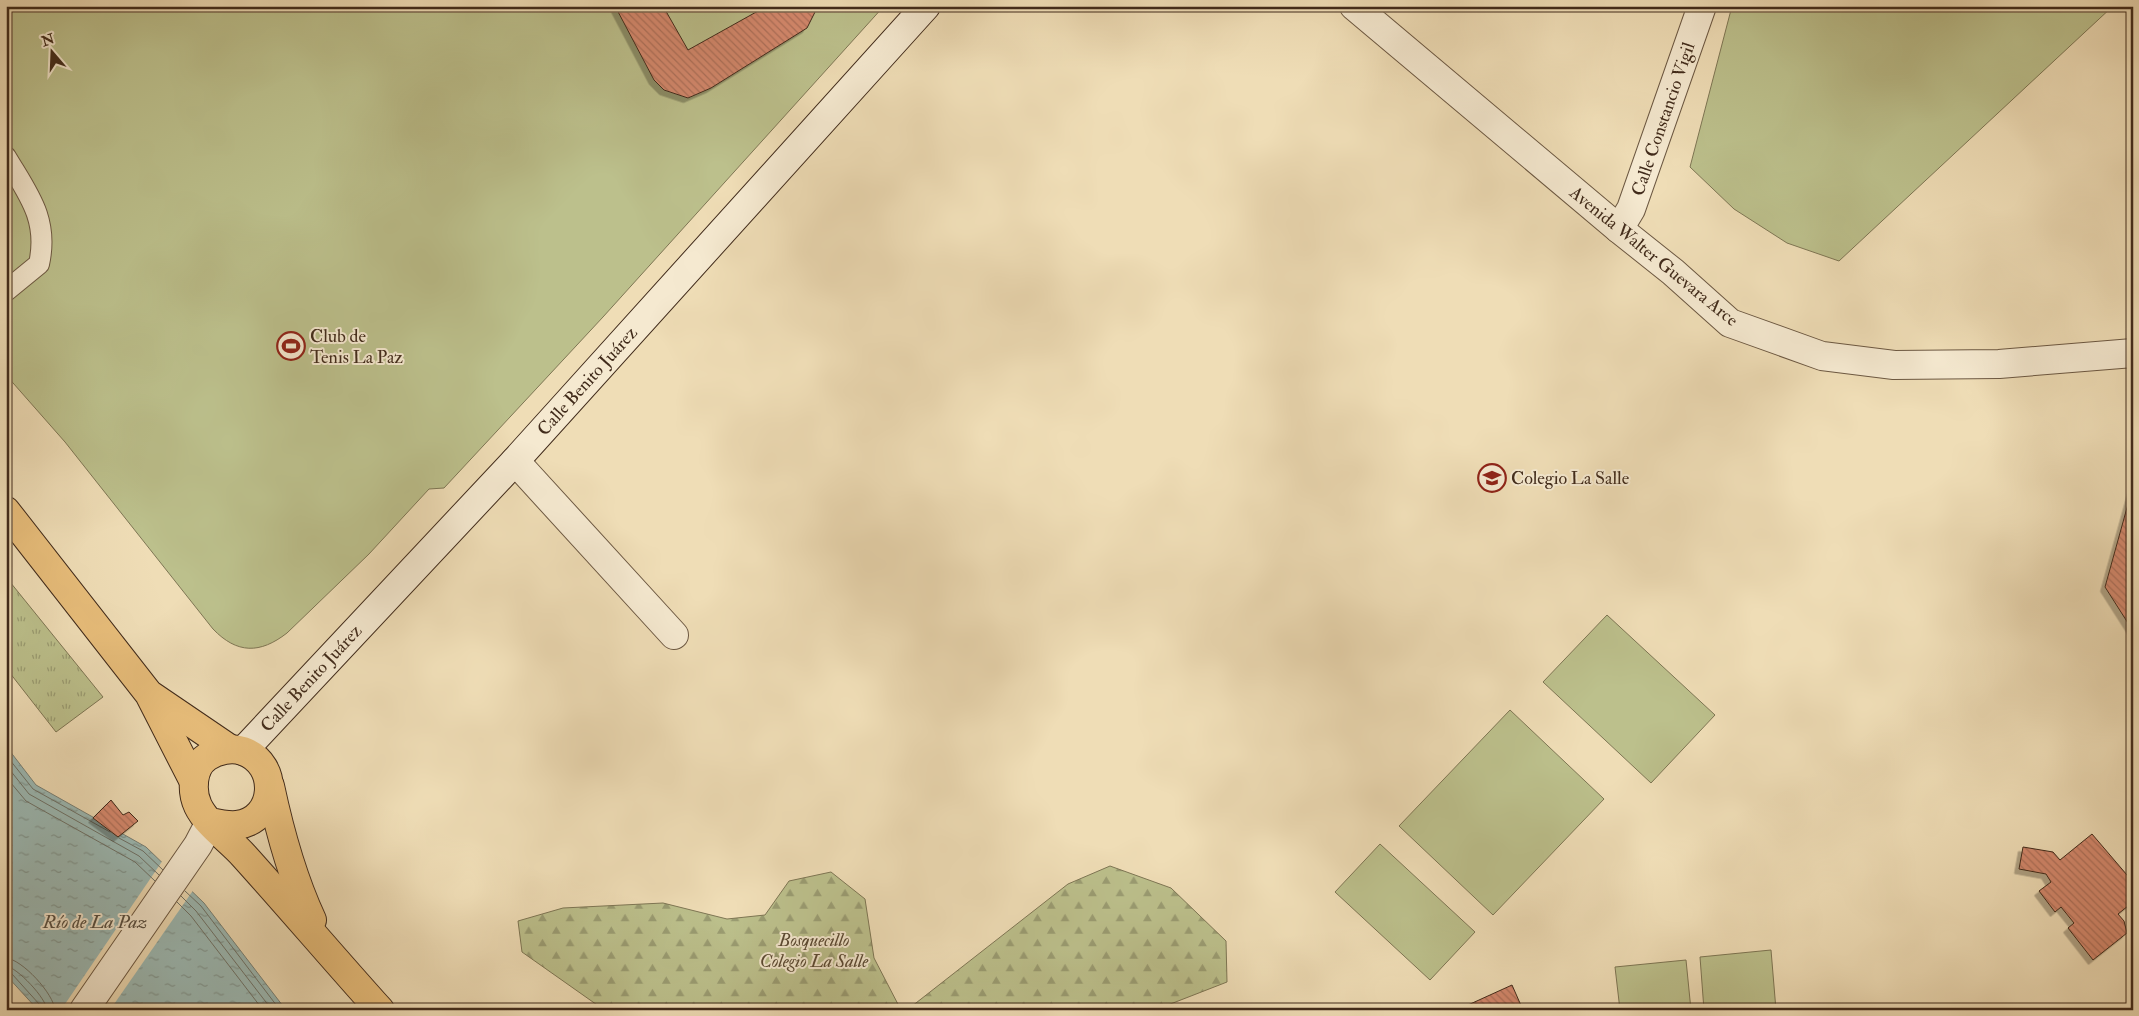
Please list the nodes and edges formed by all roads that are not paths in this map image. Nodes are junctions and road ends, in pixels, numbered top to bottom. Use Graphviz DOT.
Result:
graph roads {
  1 [pos="926,6"];
  2 [pos="1354,6"];
  3 [pos="1702,6"];
  4 [pos="6,157"];
  5 [pos="1619,230"];
  6 [pos="6,291"];
  7 [pos="2133,353"];
  8 [pos="515,461"];
  9 [pos="6,511"];
  10 [pos="674,635"];
  11 [pos="149,694"];
  12 [pos="236,750"];
  13 [pos="194,782"];
  14 [pos="270,786"];
  15 [pos="210,822"];
  16 [pos="326,949"];
  17 [pos="84,1010"];
  18 [pos="380,1010"];
  1 -- 8 [label="street, Calle Benito Juárez"];
  2 -- 5 [label="street, Avenida Walter Guevara Arce"];
  3 -- 5 [label="street, Calle Constancio Vigil"];
  4 -- 6 [label="lane"];
  5 -- 7 [label="street, Avenida Walter Guevara Arce"];
  8 -- 10 [label="street"];
  8 -- 12 [label="street, Calle Benito Juárez"];
  9 -- 11 [label="main road"];
  11 -- 12 [label="main road"];
  11 -- 13 [label="main road"];
  12 -- 13 [label="main road"];
  12 -- 14 [label="main road"];
  13 -- 15 [label="main road"];
  14 -- 15 [label="main road"];
  14 -- 16 [label="main road"];
  15 -- 16 [label="main road"];
  15 -- 17 [label="street"];
  16 -- 18 [label="main road"];
}
